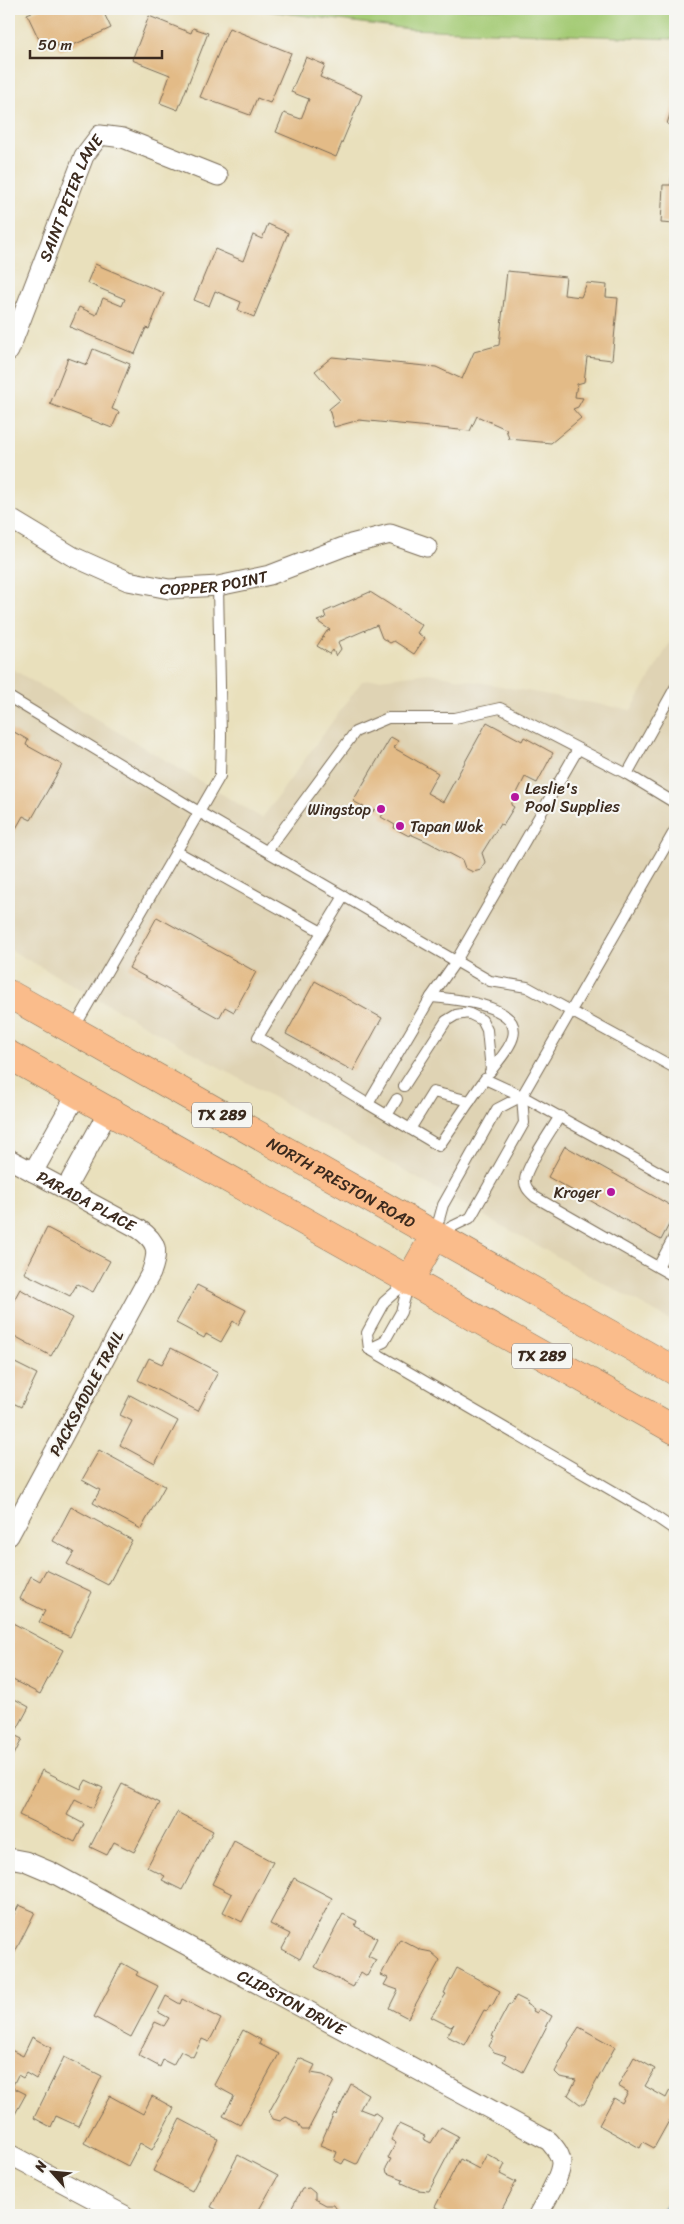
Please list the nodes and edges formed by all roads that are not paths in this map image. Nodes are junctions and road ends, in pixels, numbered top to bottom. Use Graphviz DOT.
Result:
graph roads {
  1 [pos="218,176"];
  2 [pos="9,351"];
  3 [pos="9,518"];
  4 [pos="427,547"];
  5 [pos="218,586"];
  6 [pos="675,688"];
  7 [pos="9,697"];
  8 [pos="578,749"];
  9 [pos="626,774"];
  10 [pos="675,803"];
  11 [pos="199,812"];
  12 [pos="675,830"];
  13 [pos="176,851"];
  14 [pos="267,851"];
  15 [pos="344,896"];
  16 [pos="322,932"];
  17 [pos="456,961"];
  18 [pos="9,994"];
  19 [pos="431,997"];
  20 [pos="572,1010"];
  21 [pos="72,1030"];
  22 [pos="9,1055"];
  23 [pos="675,1068"];
  24 [pos="492,1070"];
  25 [pos="485,1079"];
  26 [pos="404,1086"];
  27 [pos="77,1094"];
  28 [pos="522,1096"];
  29 [pos="397,1098"];
  30 [pos="470,1101"];
  31 [pos="368,1104"];
  32 [pos="108,1112"];
  33 [pos="387,1115"];
  34 [pos="560,1116"];
  35 [pos="410,1129"];
  36 [pos="9,1160"];
  37 [pos="33,1172"];
  38 [pos="675,1181"];
  39 [pos="65,1190"];
  40 [pos="435,1235"];
  41 [pos="675,1235"];
  42 [pos="156,1249"];
  43 [pos="658,1267"];
  44 [pos="675,1277"];
  45 [pos="409,1281"];
  46 [pos="369,1349"];
  47 [pos="675,1371"];
  48 [pos="675,1430"];
  49 [pos="675,1530"];
  50 [pos="9,1536"];
  51 [pos="9,1858"];
  52 [pos="9,2154"];
  53 [pos="124,2215"];
  54 [pos="538,2215"];
  1 -- 2 [label="street, SAINT PETER LANE"];
  3 -- 5 [label="street, COPPER POINT"];
  4 -- 5 [label="street, COPPER POINT"];
  5 -- 11 [label="lane"];
  6 -- 9 [label="lane"];
  7 -- 11 [label="lane"];
  8 -- 9 [label="lane"];
  8 -- 14 [label="lane"];
  8 -- 17 [label="lane"];
  9 -- 10 [label="lane"];
  11 -- 13 [label="lane"];
  11 -- 14 [label="lane"];
  12 -- 20 [label="lane"];
  13 -- 16 [label="lane"];
  13 -- 21 [label="lane"];
  14 -- 15 [label="lane"];
  15 -- 16 [label="lane"];
  15 -- 17 [label="lane"];
  16 -- 31 [label="lane"];
  17 -- 19 [label="lane"];
  17 -- 20 [label="lane"];
  18 -- 21 [label="main road, NORTH PRESTON ROAD / TX 289"];
  19 -- 24 [label="lane"];
  19 -- 31 [label="lane"];
  20 -- 23 [label="lane"];
  20 -- 28 [label="lane"];
  21 -- 40 [label="main road, NORTH PRESTON ROAD / TX 289"];
  22 -- 27 [label="main road, TX 289"];
  24 -- 25 [label="lane"];
  24 -- 26 [label="lane"];
  25 -- 28 [label="lane"];
  25 -- 30 [label="lane"];
  27 -- 32 [label="main road, TX 289"];
  27 -- 37 [label="street"];
  28 -- 34 [label="lane"];
  28 -- 40 [label="lane"];
  28 -- 40 [label="lane"];
  29 -- 33 [label="lane"];
  30 -- 35 [label="lane"];
  30 -- 35 [label="lane"];
  31 -- 33 [label="lane"];
  32 -- 39 [label="street"];
  32 -- 45 [label="main road, TX 289"];
  33 -- 35 [label="lane"];
  34 -- 38 [label="lane"];
  34 -- 43 [label="lane"];
  36 -- 37 [label="street, PARADA PLACE"];
  37 -- 39 [label="street, PARADA PLACE"];
  39 -- 42 [label="street, PARADA PLACE"];
  40 -- 45 [label="main road"];
  40 -- 47 [label="main road, NORTH PRESTON ROAD / TX 289"];
  41 -- 43 [label="lane"];
  42 -- 50 [label="street, PACKSADDLE TRAIL"];
  43 -- 44 [label="lane"];
  45 -- 46 [label="lane"];
  45 -- 46 [label="lane"];
  45 -- 48 [label="main road, TX 289"];
  46 -- 49 [label="lane"];
  51 -- 54 [label="street, CLIPSTON DRIVE"];
  52 -- 53 [label="street"];
}
